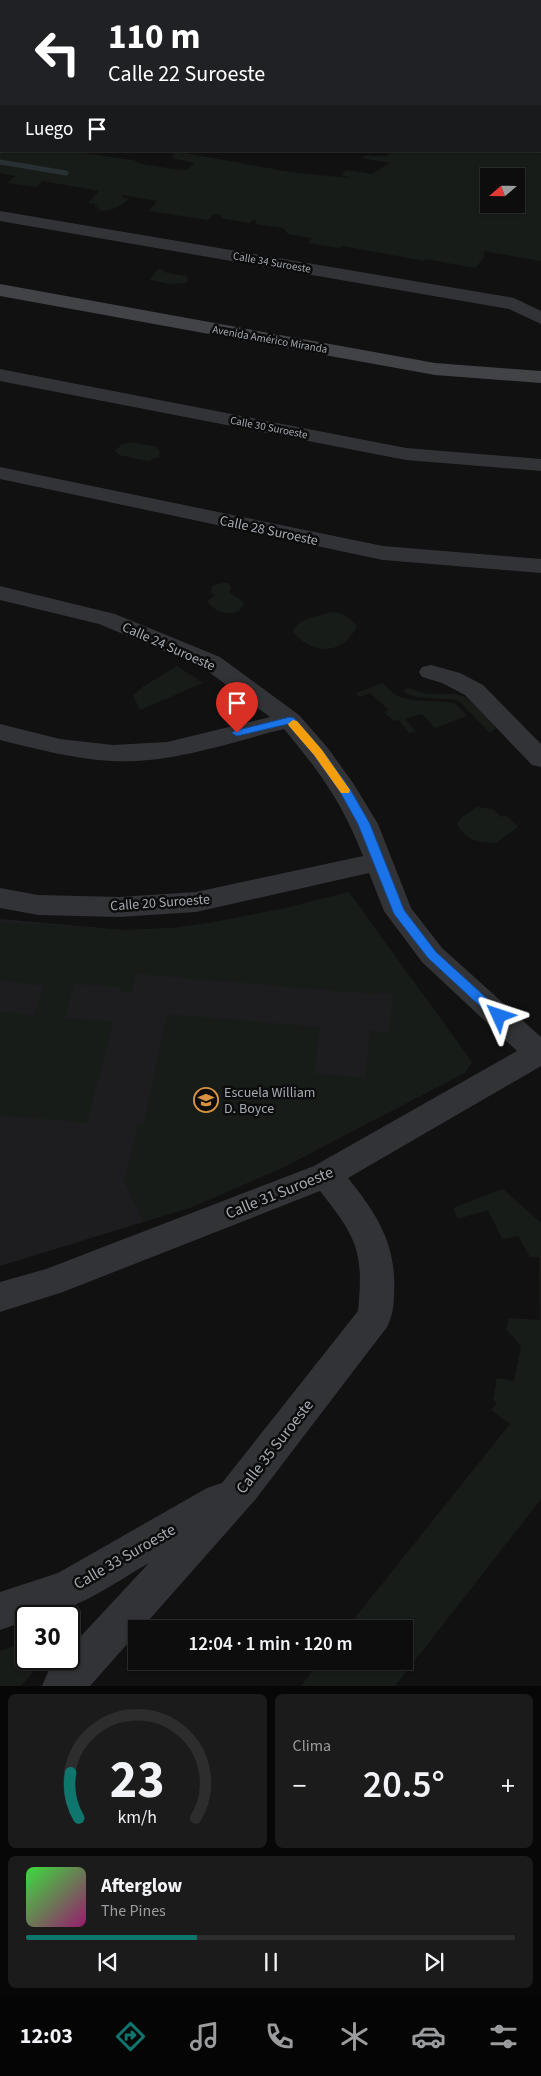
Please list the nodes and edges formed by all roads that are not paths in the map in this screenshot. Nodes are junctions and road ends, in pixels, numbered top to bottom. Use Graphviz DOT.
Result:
graph roads {
  1 [pos="0,216"];
  2 [pos="0,290"];
  3 [pos="541,318"];
  4 [pos="0,375"];
  5 [pos="541,377"];
  6 [pos="541,465"];
  7 [pos="0,473"];
  8 [pos="541,566"];
  9 [pos="0,593"];
  10 [pos="431,672"];
  11 [pos="290,720"];
  12 [pos="0,732"];
  13 [pos="541,759"];
  14 [pos="378,862"];
  15 [pos="0,898"];
  16 [pos="540,1053"];
  17 [pos="326,1175"];
  18 [pos="0,1297"];
  19 [pos="242,1488"];
  20 [pos="0,1611"];
  21 [pos="63,1686"];
  1 -- 3 [label="street, Calle 34 Suroeste"];
  2 -- 5 [label="street, Avenida Américo Miranda"];
  4 -- 6 [label="street, Calle 30 Suroeste"];
  7 -- 8 [label="street, Calle 28 Suroeste"];
  9 -- 11 [label="street, Calle 24 Suroeste"];
  10 -- 13 [label="street"];
  11 -- 12 [label="street"];
  11 -- 14 [label="street, Calle 24 Suroeste"];
  14 -- 15 [label="street, Calle 20 Suroeste"];
  14 -- 16 [label="street, Calle 24 Suroeste"];
  16 -- 17 [label="street, Calle 31 Suroeste"];
  17 -- 18 [label="street, Calle 31 Suroeste"];
  17 -- 19 [label="street, Calle 35 Suroeste"];
  19 -- 20 [label="street, Calle 33 Suroeste"];
  19 -- 21 [label="street, Calle 35 Suroeste"];
}
